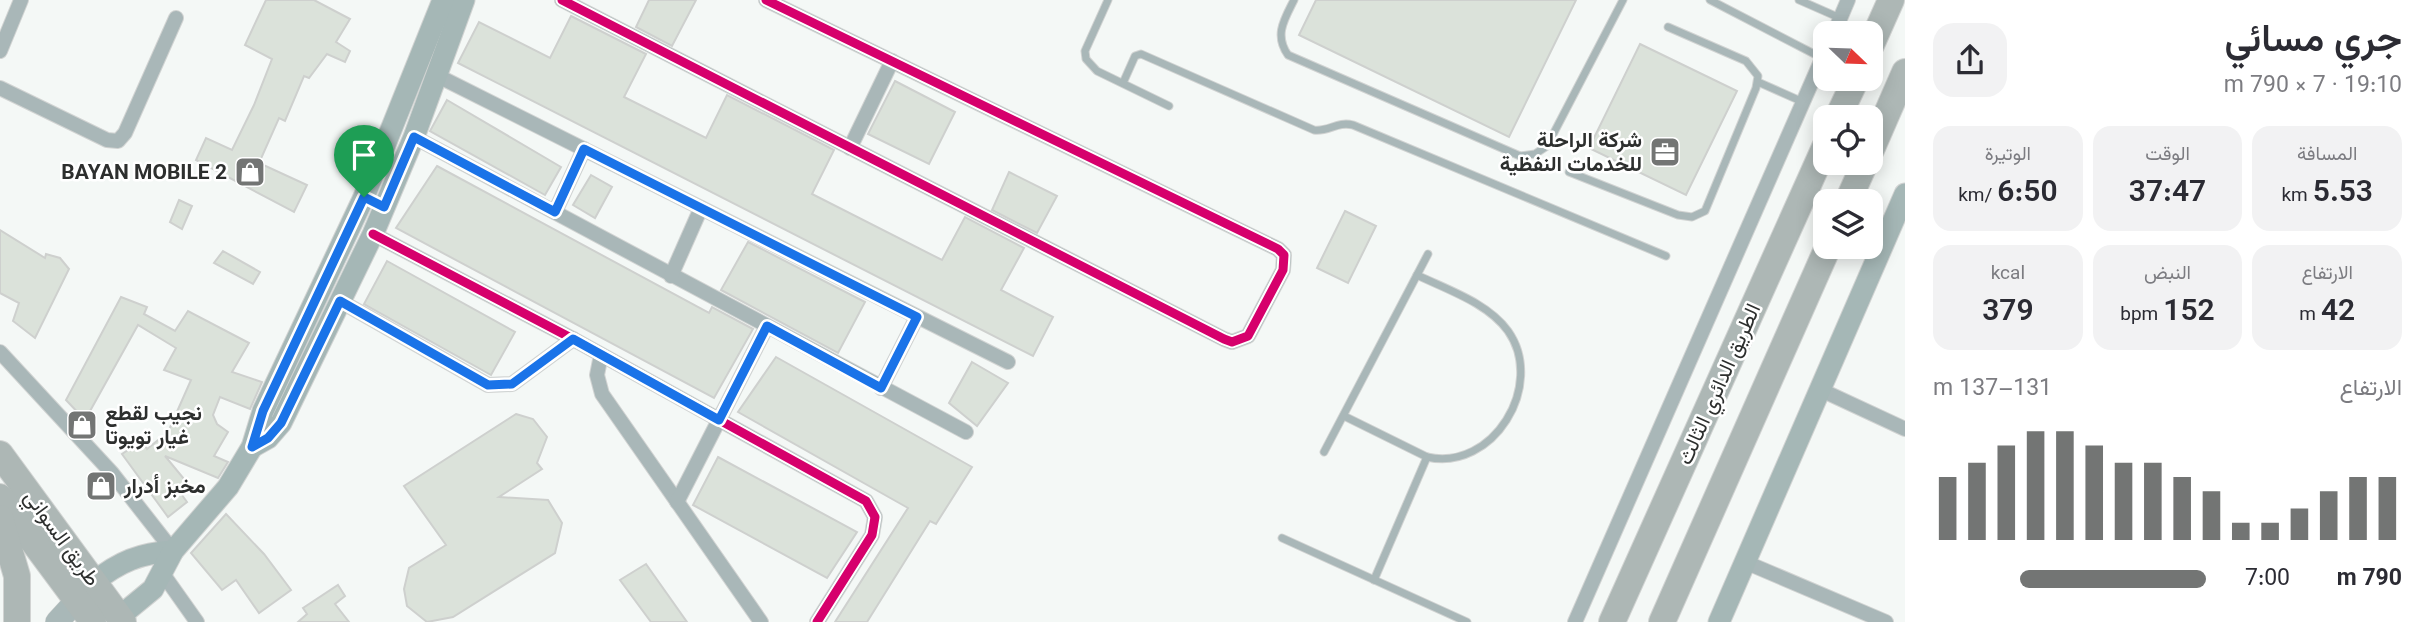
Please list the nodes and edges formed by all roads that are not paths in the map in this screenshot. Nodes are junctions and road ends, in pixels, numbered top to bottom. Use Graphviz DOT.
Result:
graph roads {
  1 [pos="21,0"];
  2 [pos="443,0"];
  3 [pos="464,0"];
  4 [pos="562,0"];
  5 [pos="765,0"];
  6 [pos="1108,0"];
  7 [pos="1294,0"];
  8 [pos="1623,0"];
  9 [pos="1710,0"];
  10 [pos="1798,0"];
  11 [pos="1848,0"];
  12 [pos="1891,0"];
  13 [pos="176,18"];
  14 [pos="1840,18"];
  15 [pos="1839,21"];
  16 [pos="1882,21"];
  17 [pos="1668,27"];
  18 [pos="1813,50"];
  19 [pos="0,51"];
  20 [pos="892,61"];
  21 [pos="1905,72"];
  22 [pos="436,75"];
  23 [pos="1813,80"];
  24 [pos="1758,82"];
  25 [pos="1123,83"];
  26 [pos="0,88"];
  27 [pos="1803,102"];
  28 [pos="1169,106"];
  29 [pos="1883,122"];
  30 [pos="414,137"];
  31 [pos="850,148"];
  32 [pos="584,149"];
  33 [pos="1569,172"];
  34 [pos="1813,174"];
  35 [pos="1905,194"];
  36 [pos="364,197"];
  37 [pos="384,207"];
  38 [pos="701,208"];
  39 [pos="555,212"];
  40 [pos="373,234"];
  41 [pos="1428,254"];
  42 [pos="1666,256"];
  43 [pos="1823,259"];
  44 [pos="1418,275"];
  45 [pos="671,276"];
  46 [pos="340,301"];
  47 [pos="917,317"];
  48 [pos="767,326"];
  49 [pos="573,339"];
  50 [pos="0,352"];
  51 [pos="601,355"];
  52 [pos="1008,362"];
  53 [pos="881,388"];
  54 [pos="1819,389"];
  55 [pos="1344,416"];
  56 [pos="719,420"];
  57 [pos="1905,429"];
  58 [pos="966,432"];
  59 [pos="252,447"];
  60 [pos="1324,452"];
  61 [pos="0,454"];
  62 [pos="1427,457"];
  63 [pos="0,497"];
  64 [pos="677,502"];
  65 [pos="0,517"];
  66 [pos="1282,538"];
  67 [pos="173,551"];
  68 [pos="1745,562"];
  69 [pos="163,574"];
  70 [pos="1374,580"];
  71 [pos="85,591"];
  72 [pos="118,620"];
  73 [pos="17,622"];
  74 [pos="57,622"];
  75 [pos="93,622"];
  76 [pos="197,622"];
  77 [pos="761,622"];
  78 [pos="817,622"];
  79 [pos="1467,622"];
  80 [pos="1575,622"];
  81 [pos="1612,622"];
  82 [pos="1662,622"];
  83 [pos="1719,622"];
  84 [pos="1886,622"];
  1 -- 19 [label="street"];
  2 -- 36 [label="main road"];
  3 -- 22 [label="main road"];
  4 -- 31 [label="street"];
  5 -- 20 [label="street"];
  6 -- 25 [label="lane"];
  7 -- 8 [label="lane"];
  9 -- 18 [label="lane"];
  10 -- 14 [label="lane"];
  11 -- 14 [label="street"];
  12 -- 16 [label="highway"];
  13 -- 26 [label="street"];
  14 -- 15 [label="street"];
  17 -- 24 [label="lane"];
  20 -- 31 [label="street"];
  20 -- 31 [label="street"];
  21 -- 29 [label="highway"];
  22 -- 30 [label="main road"];
  22 -- 32 [label="street"];
  23 -- 27 [label="street"];
  24 -- 27 [label="lane"];
  24 -- 33 [label="lane"];
  25 -- 28 [label="lane"];
  25 -- 42 [label="lane"];
  27 -- 80 [label="street"];
  30 -- 37 [label="main road"];
  30 -- 39 [label="street"];
  32 -- 38 [label="street"];
  32 -- 39 [label="street"];
  34 -- 81 [label="highway, الطريق الدائري الثالث"];
  35 -- 54 [label="main road"];
  36 -- 37 [label="main road"];
  36 -- 59 [label="main road"];
  37 -- 40 [label="main road"];
  38 -- 45 [label="street"];
  38 -- 47 [label="street"];
  39 -- 45 [label="street"];
  40 -- 46 [label="main road"];
  40 -- 49 [label="street"];
  41 -- 44 [label="lane"];
  43 -- 82 [label="highway, الطريق الدائري الثالث"];
  44 -- 55 [label="lane"];
  44 -- 62 [label="lane"];
  45 -- 48 [label="street"];
  46 -- 49 [label="street"];
  46 -- 59 [label="main road"];
  47 -- 52 [label="street"];
  47 -- 53 [label="street"];
  48 -- 53 [label="street"];
  48 -- 56 [label="street"];
  49 -- 51 [label="street"];
  50 -- 67 [label="street"];
  51 -- 56 [label="street"];
  51 -- 64 [label="street"];
  53 -- 58 [label="street"];
  54 -- 57 [label="street"];
  54 -- 68 [label="main road"];
  55 -- 60 [label="lane"];
  55 -- 62 [label="lane"];
  56 -- 64 [label="street"];
  56 -- 78 [label="street"];
  59 -- 67 [label="main road"];
  61 -- 71 [label="highway, طريق السواني"];
  62 -- 70 [label="lane"];
  63 -- 71 [label="highway, طريق السواني"];
  64 -- 77 [label="street"];
  65 -- 73 [label="highway"];
  66 -- 70 [label="lane"];
  67 -- 69 [label="main road"];
  67 -- 71 [label="main road"];
  68 -- 83 [label="main road"];
  68 -- 84 [label="street"];
  69 -- 72 [label="main road"];
  69 -- 76 [label="street"];
  70 -- 79 [label="lane"];
  71 -- 72 [label="highway, طريق السواني"];
  71 -- 74 [label="main road"];
  71 -- 75 [label="highway, طريق السواني"];
}
